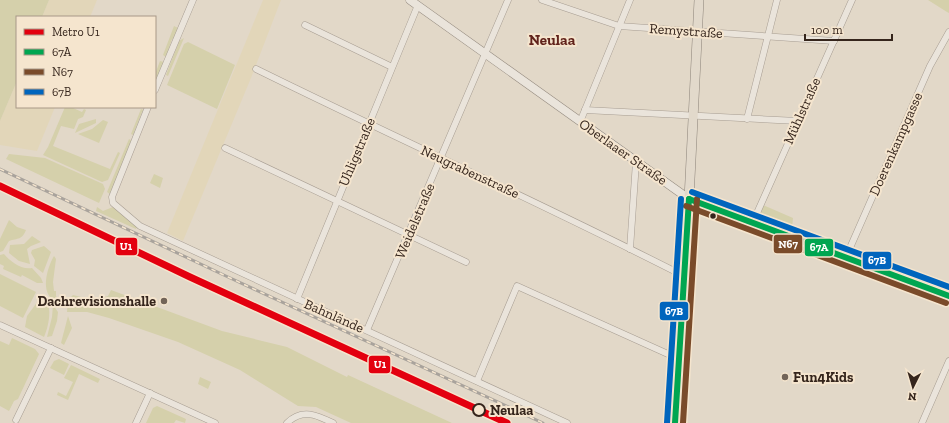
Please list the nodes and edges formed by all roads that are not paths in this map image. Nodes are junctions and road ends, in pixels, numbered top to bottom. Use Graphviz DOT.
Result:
graph roads {
  1 [pos="193,0"];
  2 [pos="410,0"];
  3 [pos="508,0"];
  4 [pos="542,0"];
  5 [pos="630,0"];
  6 [pos="699,0"];
  7 [pos="777,0"];
  8 [pos="852,0"];
  9 [pos="418,6"];
  10 [pos="305,25"];
  11 [pos="619,26"];
  12 [pos="697,32"];
  13 [pos="949,32"];
  14 [pos="768,36"];
  15 [pos="834,40"];
  16 [pos="486,55"];
  17 [pos="392,67"];
  18 [pos="256,69"];
  19 [pos="156,88"];
  20 [pos="148,108"];
  21 [pos="585,110"];
  22 [pos="693,116"];
  23 [pos="747,119"];
  24 [pos="798,121"];
  25 [pos="580,122"];
  26 [pos="369,124"];
  27 [pos="225,148"];
  28 [pos="441,158"];
  29 [pos="636,162"];
  30 [pos="689,199"];
  31 [pos="337,200"];
  32 [pos="753,222"];
  33 [pos="409,235"];
  34 [pos="630,249"];
  35 [pos="846,257"];
  36 [pos="466,262"];
  37 [pos="684,276"];
  38 [pos="949,296"];
  39 [pos="297,300"];
  40 [pos="0,325"];
  41 [pos="367,330"];
  42 [pos="51,348"];
  43 [pos="679,359"];
  44 [pos="949,361"];
  45 [pos="477,381"];
  46 [pos="150,393"];
  47 [pos="16,420"];
  48 [pos="136,423"];
  49 [pos="215,423"];
  50 [pos="288,423"];
  51 [pos="333,423"];
  52 [pos="567,423"];
  53 [pos="675,423"];
  54 [pos="922,423"];
  1 -- 19 [label="street"];
  2 -- 9 [label="main road, Oberlaaer Straße"];
  3 -- 16 [label="street, Weidelstraße"];
  4 -- 11 [label="street, Remystraße"];
  5 -- 11 [label="street"];
  6 -- 12 [label="main road"];
  7 -- 14 [label="street"];
  8 -- 15 [label="street, Mühlstraße"];
  9 -- 16 [label="main road, Oberlaaer Straße"];
  9 -- 17 [label="street, Uhligstraße"];
  10 -- 17 [label="street"];
  11 -- 12 [label="street, Remystraße"];
  11 -- 21 [label="street"];
  12 -- 14 [label="street, Remystraße"];
  12 -- 22 [label="main road"];
  13 -- 35 [label="street, Doerenkampgasse"];
  14 -- 15 [label="street, Remystraße"];
  14 -- 23 [label="street"];
  15 -- 24 [label="street, Mühlstraße"];
  16 -- 25 [label="main road, Oberlaaer Straße"];
  16 -- 28 [label="street, Weidelstraße"];
  17 -- 26 [label="street, Uhligstraße"];
  18 -- 26 [label="street, Neugrabenstraße"];
  20 -- 39 [label="street, Bahnlände"];
  21 -- 22 [label="street"];
  21 -- 25 [label="street"];
  22 -- 23 [label="street"];
  22 -- 30 [label="main road"];
  23 -- 24 [label="street"];
  24 -- 32 [label="street, Mühlstraße"];
  25 -- 29 [label="main road, Oberlaaer Straße"];
  26 -- 28 [label="street, Neugrabenstraße"];
  26 -- 31 [label="street, Uhligstraße"];
  27 -- 31 [label="street"];
  28 -- 33 [label="street, Weidelstraße"];
  28 -- 34 [label="street, Neugrabenstraße"];
  29 -- 30 [label="main road, Oberlaaer Straße"];
  29 -- 34 [label="street"];
  30 -- 32 [label="main road, Oberlaaer Straße"];
  30 -- 37 [label="main road"];
  31 -- 33 [label="street"];
  31 -- 39 [label="street, Uhligstraße"];
  32 -- 35 [label="main road, Oberlaaer Straße"];
  33 -- 36 [label="street"];
  33 -- 41 [label="street, Weidelstraße"];
  34 -- 37 [label="street, Neugrabenstraße"];
  35 -- 38 [label="main road, Oberlaaer Straße"];
  37 -- 43 [label="main road"];
  39 -- 41 [label="street, Bahnlände"];
  40 -- 42 [label="street"];
  41 -- 45 [label="street, Bahnlände"];
  42 -- 46 [label="street"];
  42 -- 47 [label="street"];
  43 -- 45 [label="street"];
  43 -- 53 [label="main road"];
  44 -- 54 [label="street"];
  45 -- 52 [label="street, Bahnlände"];
  46 -- 48 [label="street"];
  46 -- 49 [label="street"];
  50 -- 51 [label="street"];
}
